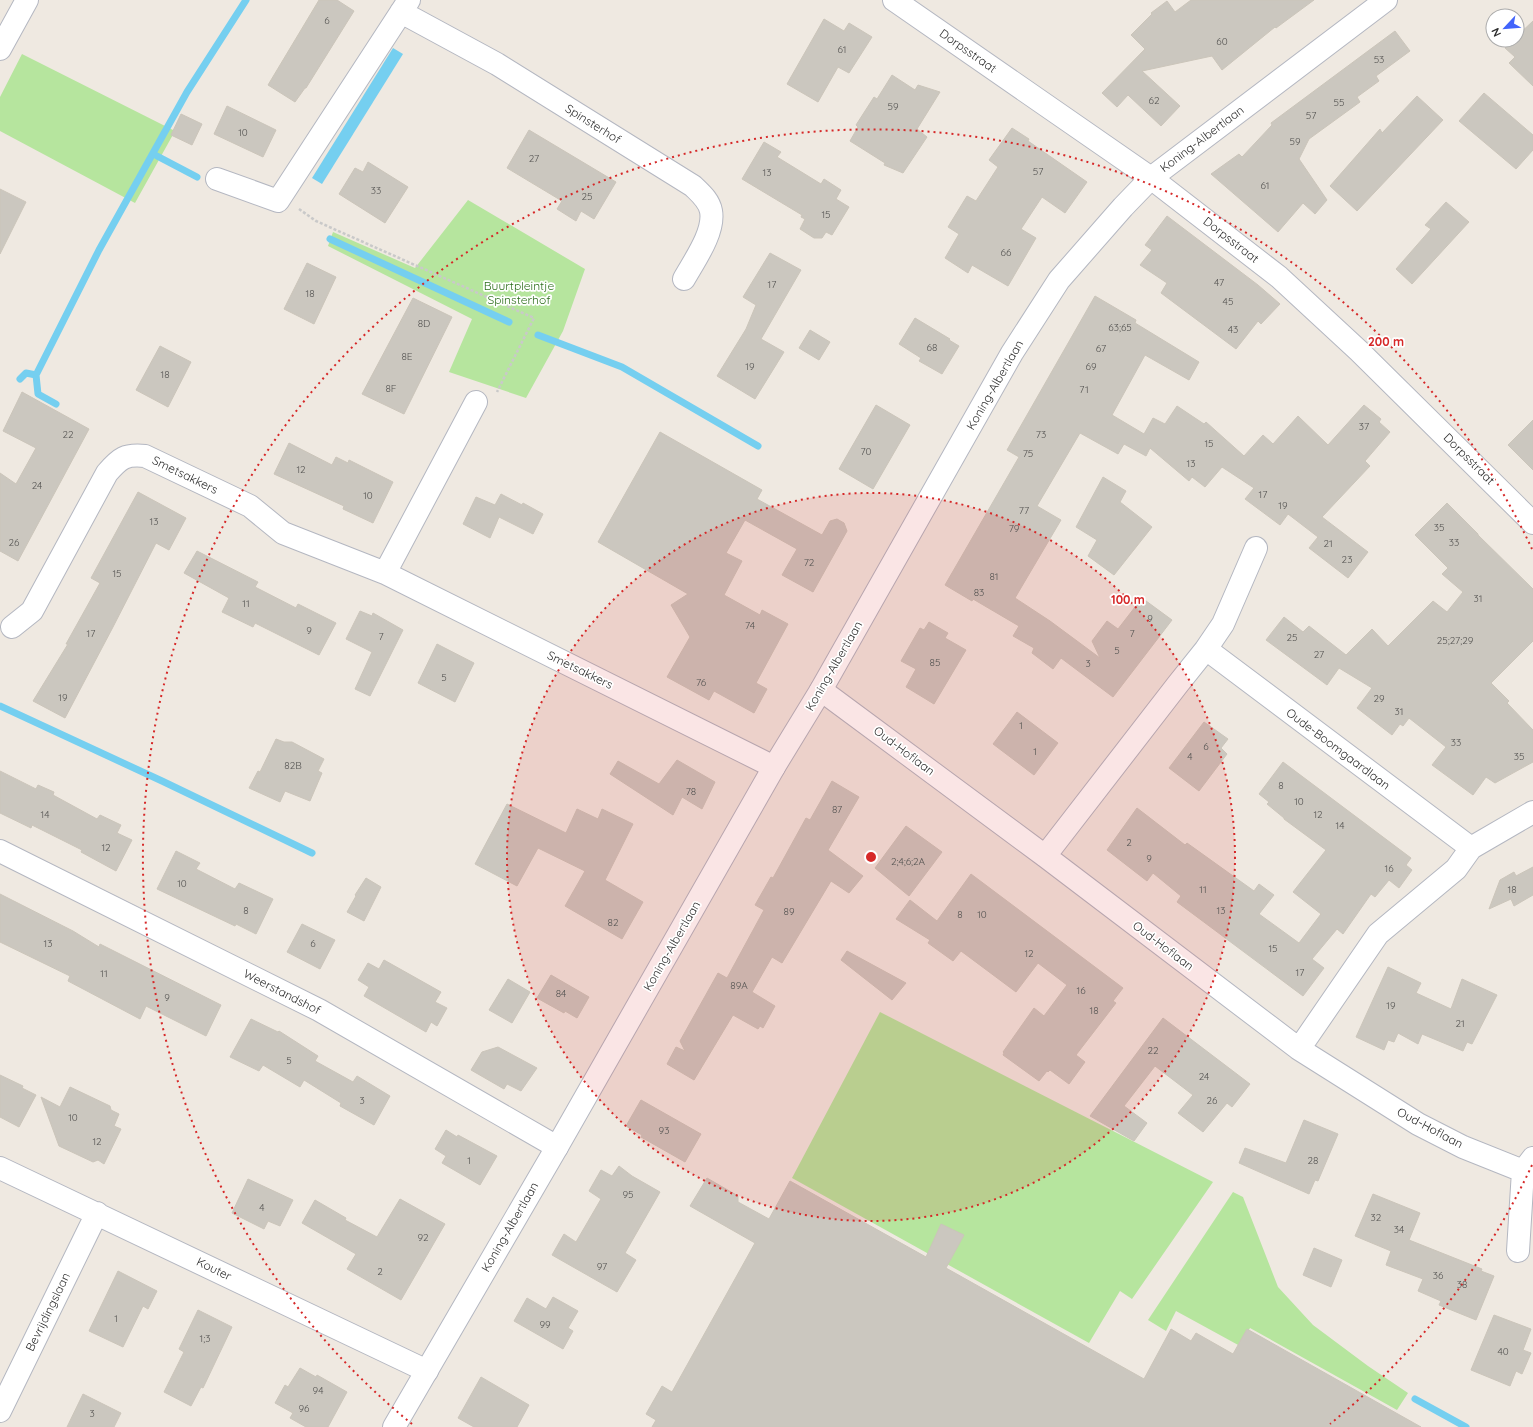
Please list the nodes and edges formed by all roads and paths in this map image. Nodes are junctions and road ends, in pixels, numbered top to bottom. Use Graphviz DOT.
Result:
graph roads {
  1 [pos="27,0"];
  2 [pos="894,0"];
  3 [pos="1386,0"];
  4 [pos="405,6"];
  5 [pos="0,48"];
  6 [pos="1151,178"];
  7 [pos="217,179"];
  8 [pos="281,197"];
  9 [pos="684,279"];
  10 [pos="476,402"];
  11 [pos="1533,523"];
  12 [pos="1256,548"];
  13 [pos="385,573"];
  14 [pos="12,627"];
  15 [pos="1206,649"];
  16 [pos="821,690"];
  17 [pos="774,767"];
  18 [pos="1533,812"];
  19 [pos="1471,848"];
  20 [pos="0,851"];
  21 [pos="1045,856"];
  22 [pos="1299,1049"];
  23 [pos="557,1147"];
  24 [pos="1528,1164"];
  25 [pos="0,1168"];
  26 [pos="97,1213"];
  27 [pos="1518,1251"];
  28 [pos="427,1371"];
  29 [pos="0,1412"];
  30 [pos="394,1427"];
  1 -- 5 [label="street"];
  2 -- 6 [label="street, Dorpsstraat"];
  3 -- 6 [label="street, Koning-Albertlaan"];
  4 -- 8 [label="street, Spinsterhof"];
  4 -- 9 [label="street, Spinsterhof"];
  6 -- 11 [label="street, Dorpsstraat"];
  6 -- 16 [label="street, Koning-Albertlaan"];
  7 -- 8 [label="street"];
  8 -- 10 [label="path"];
  10 -- 13 [label="street"];
  12 -- 15 [label="street"];
  13 -- 14 [label="street, Smetsakkers"];
  13 -- 17 [label="street, Smetsakkers"];
  15 -- 19 [label="street, Oude-Boomgaardlaan"];
  15 -- 21 [label="street"];
  16 -- 17 [label="street, Koning-Albertlaan"];
  16 -- 21 [label="street, Oud-Hoflaan"];
  17 -- 23 [label="street, Koning-Albertlaan"];
  18 -- 19 [label="street"];
  19 -- 22 [label="street"];
  20 -- 23 [label="street, Weerstandshof"];
  21 -- 22 [label="street, Oud-Hoflaan"];
  22 -- 24 [label="street, Oud-Hoflaan"];
  23 -- 28 [label="street, Koning-Albertlaan"];
  24 -- 27 [label="street, Oud-Hoflaan"];
  25 -- 26 [label="street, Kouter"];
  26 -- 28 [label="street, Kouter"];
  26 -- 29 [label="street, Bevrijdingslaan"];
  28 -- 30 [label="street, Koning-Albertlaan"];
}
